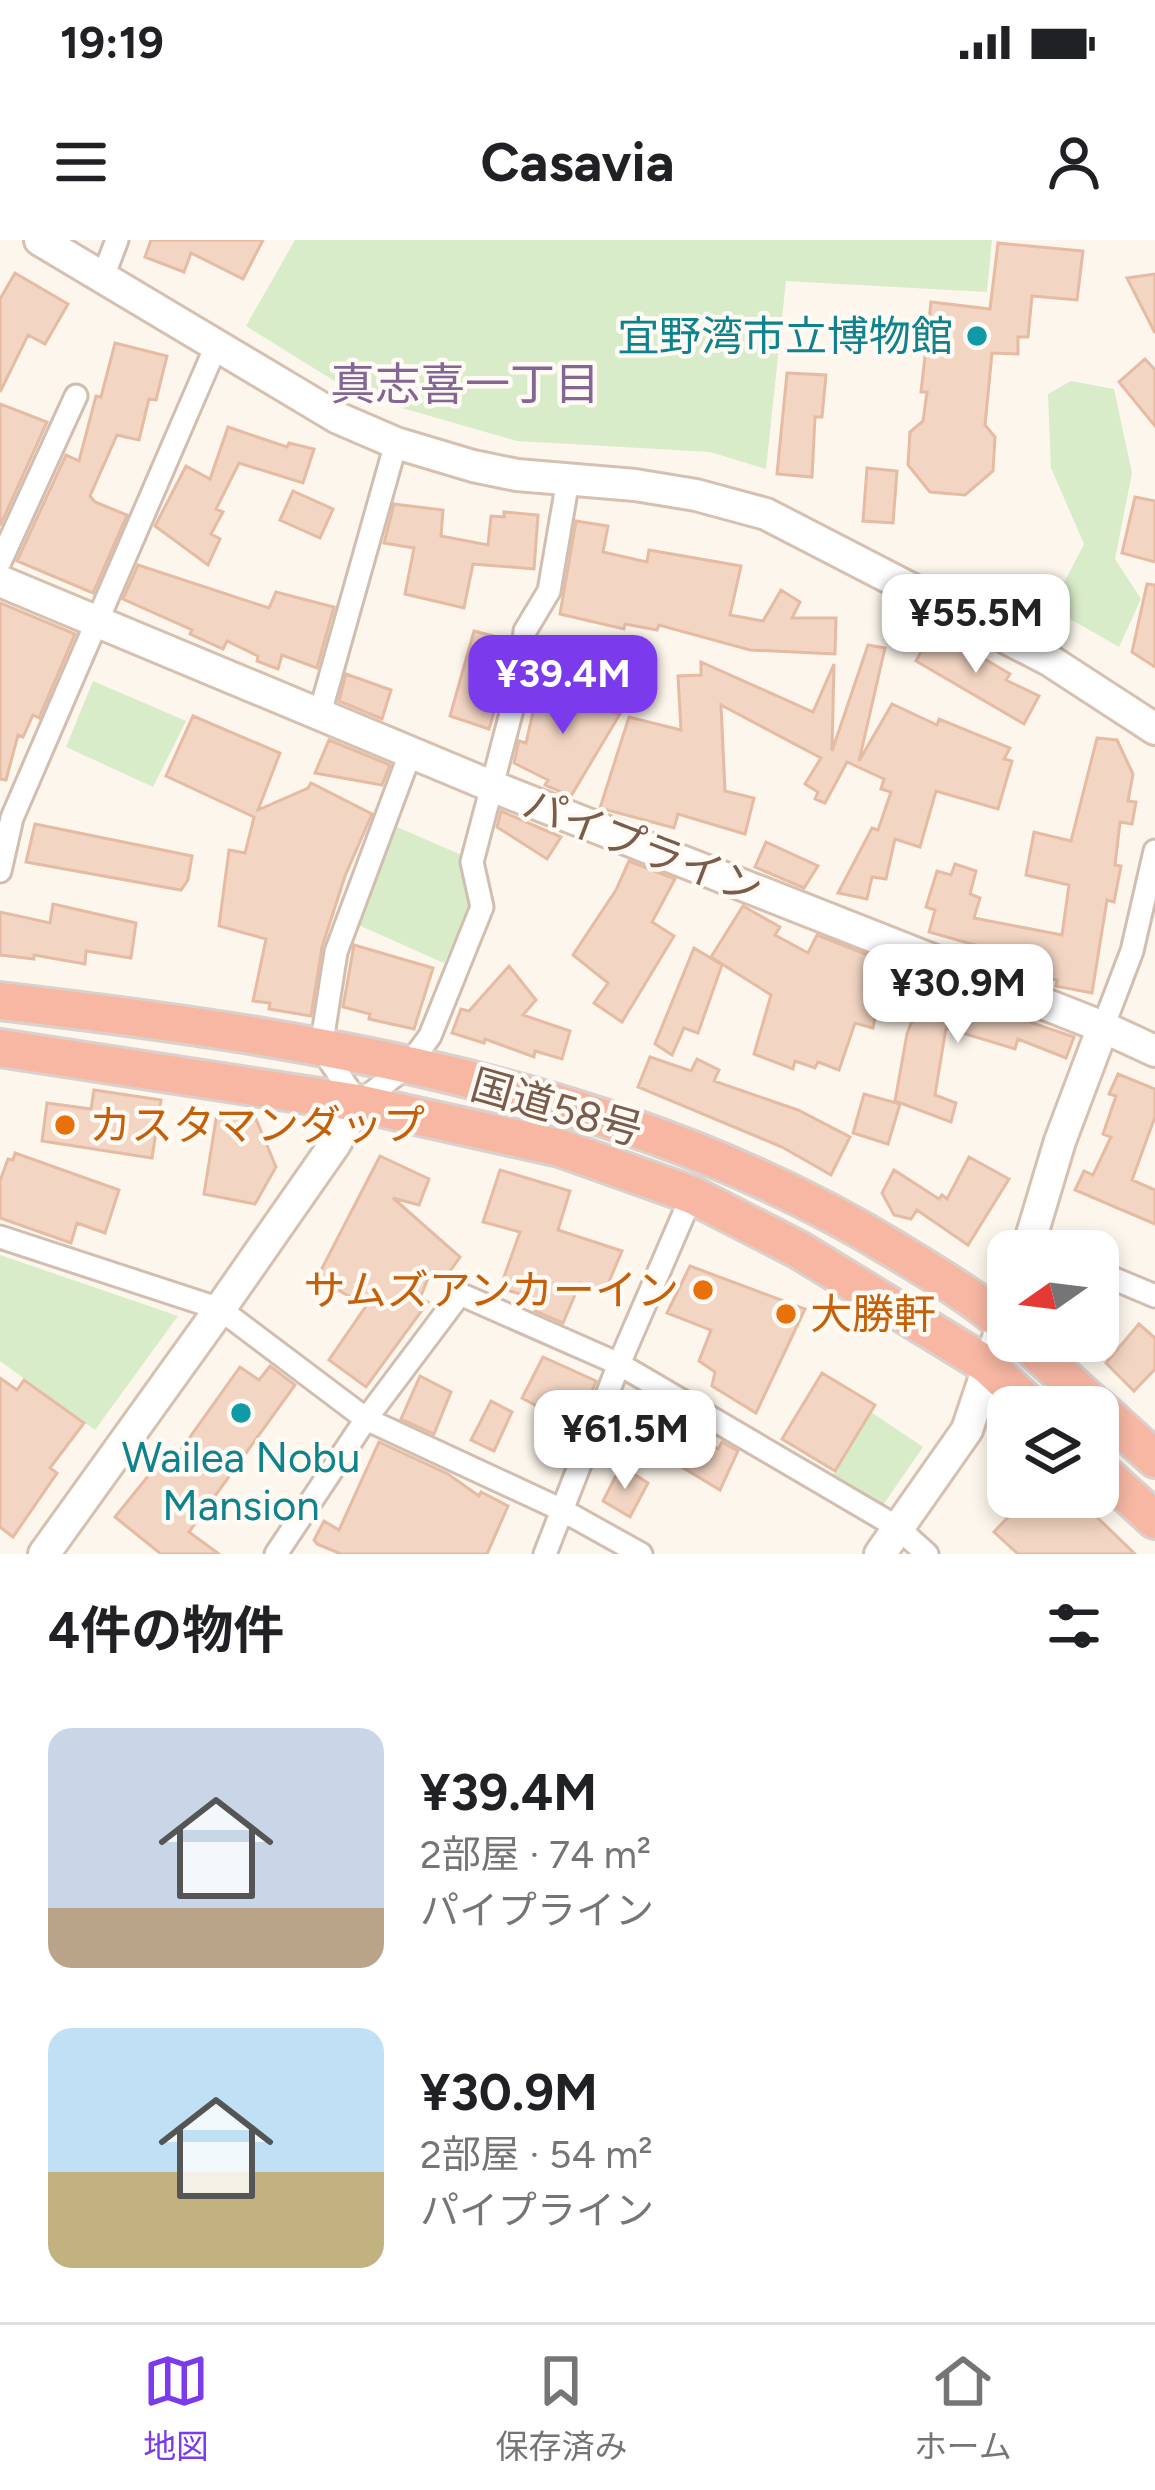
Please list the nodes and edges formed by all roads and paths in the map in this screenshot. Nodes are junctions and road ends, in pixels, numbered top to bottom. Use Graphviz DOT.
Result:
graph roads {
  1 [pos="40,240"];
  2 [pos="117,240"];
  3 [pos="103,277"];
  4 [pos="217,344"];
  5 [pos="76,396"];
  6 [pos="396,443"];
  7 [pos="568,480"];
  8 [pos="0,562"];
  9 [pos="0,581"];
  10 [pos="100,620"];
  11 [pos="320,713"];
  12 [pos="1155,729"];
  13 [pos="410,754"];
  14 [pos="491,786"];
  15 [pos="1155,851"];
  16 [pos="0,871"];
  17 [pos="0,1001"];
  18 [pos="1103,1027"];
  19 [pos="0,1048"];
  20 [pos="321,1048"];
  21 [pos="1155,1051"];
  22 [pos="408,1066"];
  23 [pos="358,1103"];
  24 [pos="692,1195"];
  25 [pos="1040,1230"];
  26 [pos="0,1237"];
  27 [pos="1119,1281"];
  28 [pos="1155,1296"];
  29 [pos="987,1308"];
  30 [pos="220,1310"];
  31 [pos="989,1362"];
  32 [pos="1051,1362"];
  33 [pos="619,1364"];
  34 [pos="987,1365"];
  35 [pos="1010,1386"];
  36 [pos="1076,1386"];
  37 [pos="366,1419"];
  38 [pos="1119,1426"];
  39 [pos="1155,1459"];
  40 [pos="1119,1487"];
  41 [pos="562,1510"];
  42 [pos="1155,1520"];
  43 [pos="897,1526"];
  44 [pos="44,1554"];
  45 [pos="276,1554"];
  46 [pos="545,1554"];
  47 [pos="641,1554"];
  48 [pos="880,1554"];
  49 [pos="927,1554"];
  1 -- 3 [label="street"];
  2 -- 3 [label="street"];
  3 -- 4 [label="street"];
  4 -- 6 [label="street"];
  4 -- 10 [label="street"];
  5 -- 8 [label="street"];
  6 -- 7 [label="street"];
  6 -- 11 [label="street"];
  7 -- 12 [label="street"];
  7 -- 14 [label="street"];
  9 -- 10 [label="street, パイプライン"];
  10 -- 11 [label="street, パイプライン"];
  10 -- 16 [label="street"];
  11 -- 13 [label="street, パイプライン"];
  13 -- 14 [label="street, パイプライン"];
  13 -- 20 [label="street"];
  14 -- 18 [label="street, パイプライン"];
  14 -- 22 [label="street"];
  15 -- 18 [label="street"];
  17 -- 20 [label="highway, 国道58号"];
  18 -- 21 [label="street, パイプライン"];
  18 -- 25 [label="street"];
  19 -- 23 [label="highway, 国道58号"];
  20 -- 22 [label="highway, 国道58号"];
  20 -- 23 [label="street"];
  22 -- 23 [label="street"];
  22 -- 29 [label="highway, 国道58号"];
  23 -- 24 [label="highway, 国道58号"];
  23 -- 30 [label="street"];
  24 -- 33 [label="street"];
  24 -- 34 [label="highway, 国道58号"];
  26 -- 30 [label="street"];
  27 -- 28 [label="street"];
  30 -- 37 [label="street"];
  30 -- 44 [label="street"];
  31 -- 34 [label="street"];
  32 -- 36 [label="highway, 国道58号"];
  33 -- 37 [label="street"];
  33 -- 41 [label="street"];
  33 -- 43 [label="street"];
  34 -- 35 [label="highway, 国道58号"];
  34 -- 43 [label="street"];
  37 -- 41 [label="street"];
  37 -- 45 [label="street"];
  38 -- 39 [label="highway, 国道58号"];
  40 -- 42 [label="highway"];
  41 -- 46 [label="street"];
  41 -- 47 [label="street"];
  43 -- 48 [label="street"];
  43 -- 49 [label="street"];
}
